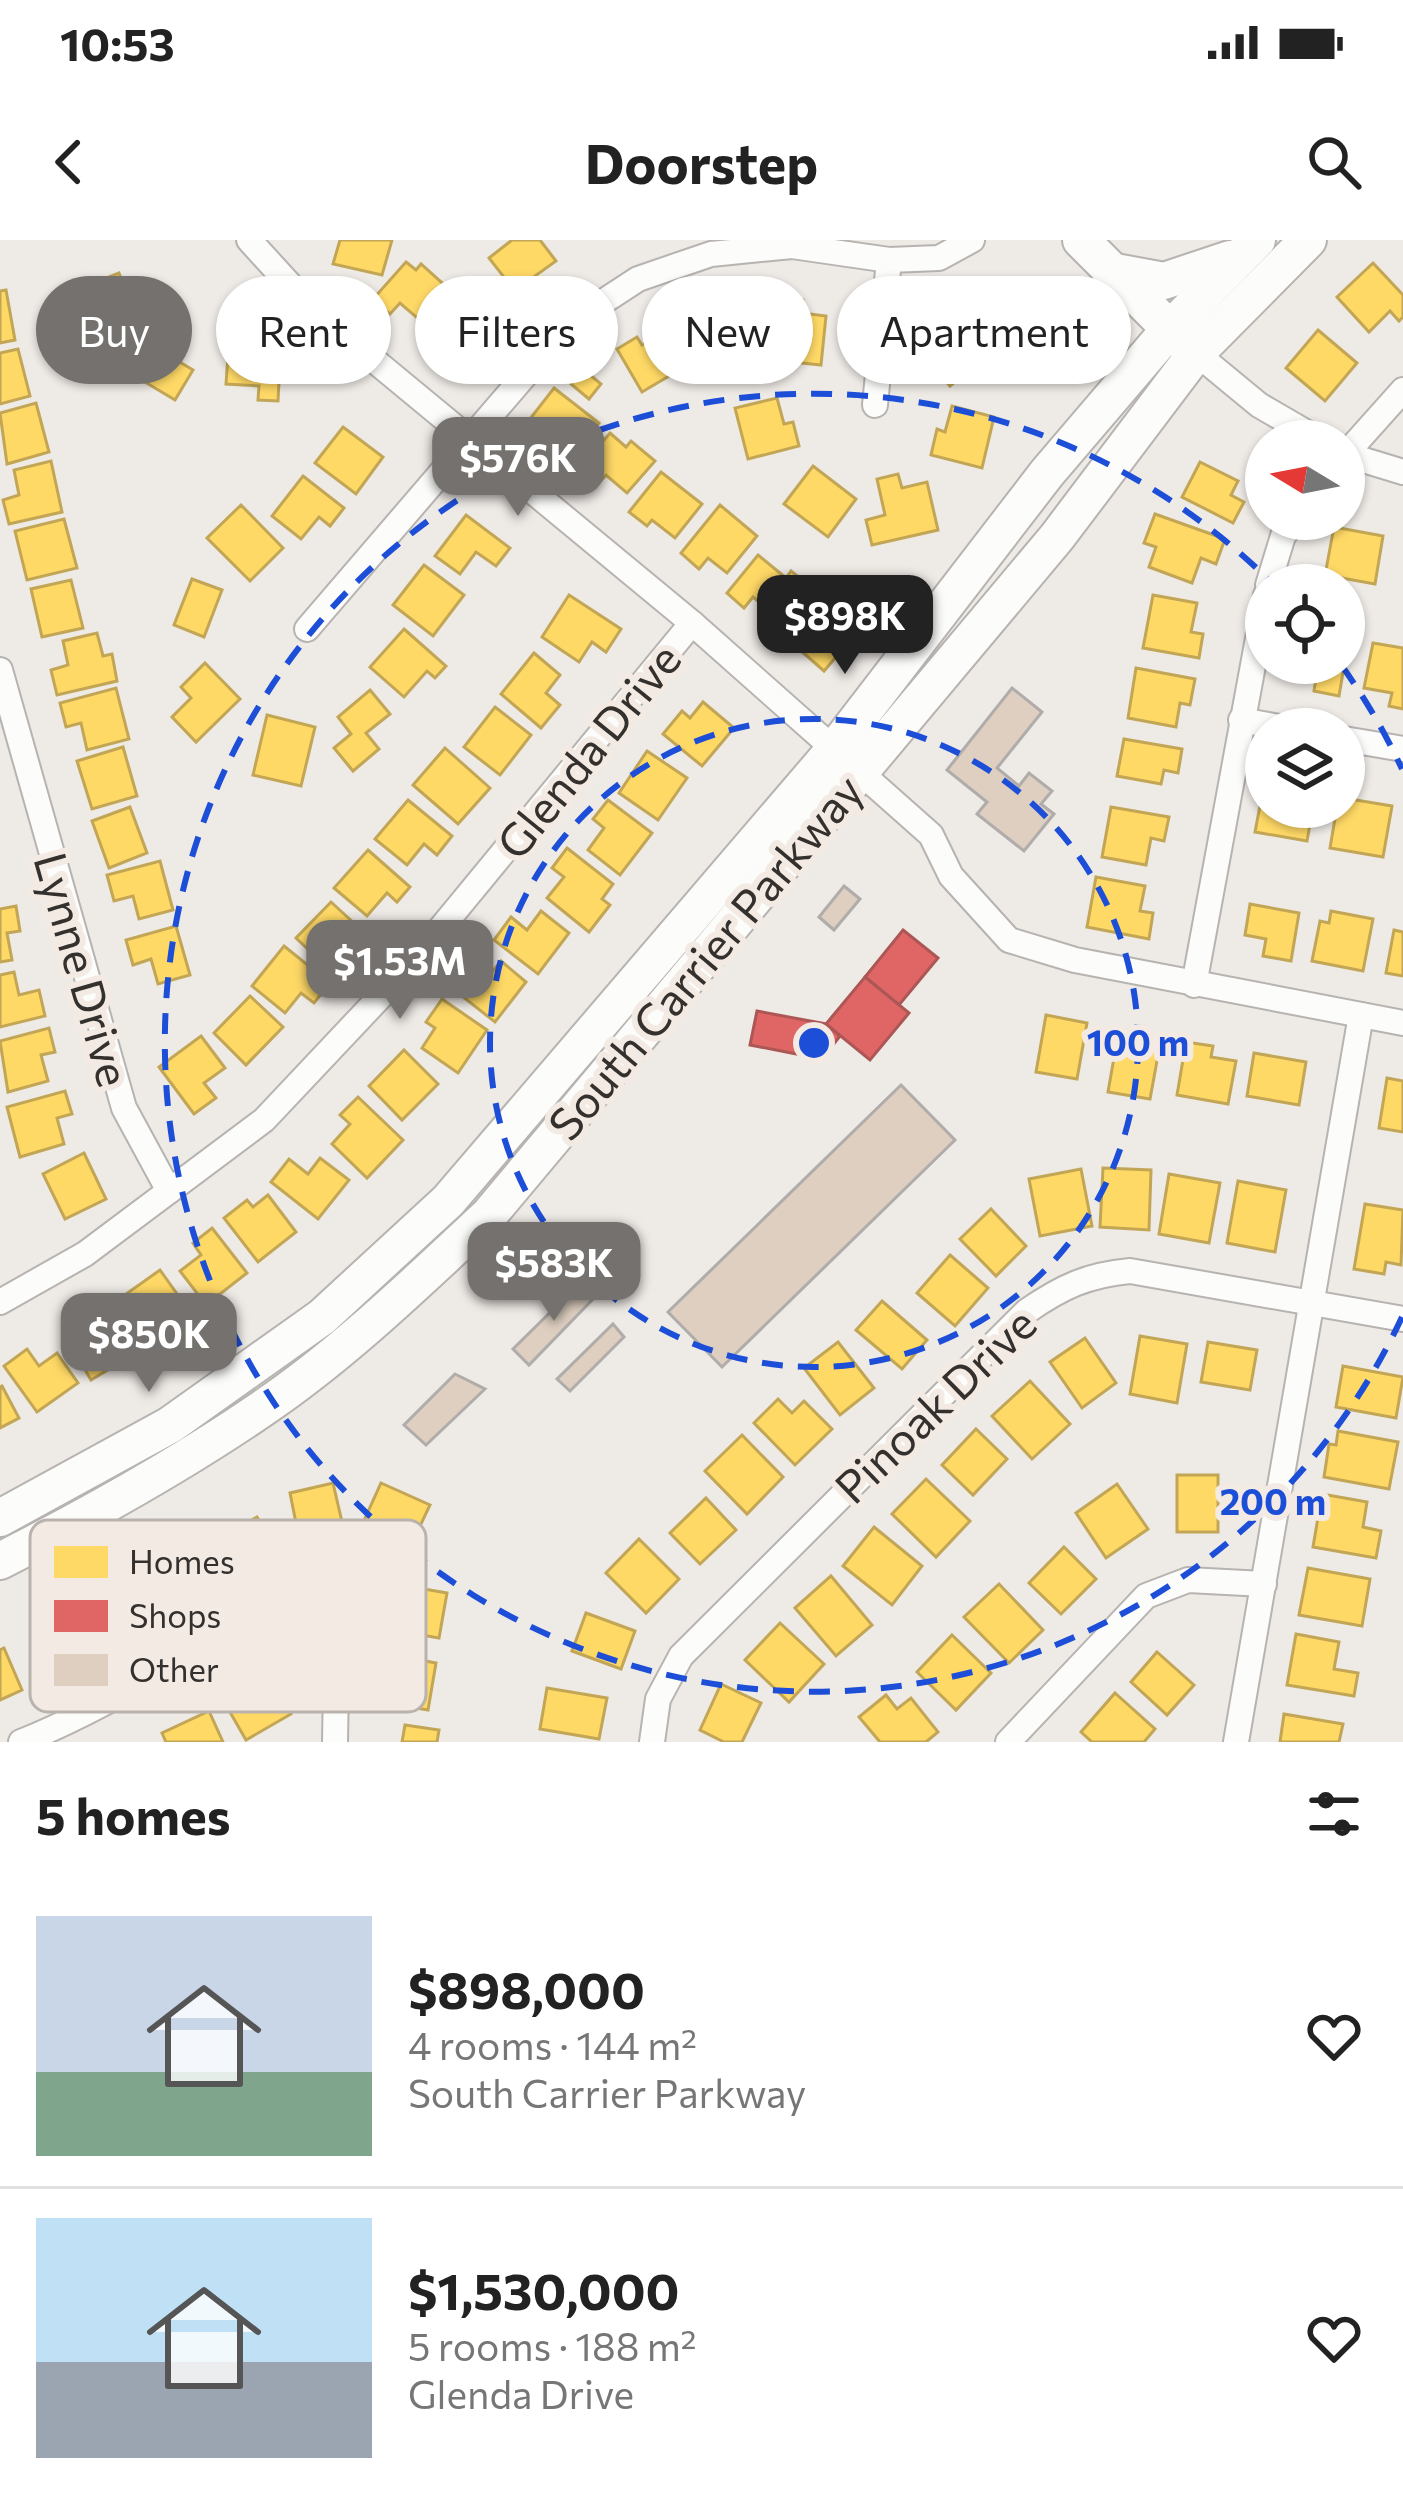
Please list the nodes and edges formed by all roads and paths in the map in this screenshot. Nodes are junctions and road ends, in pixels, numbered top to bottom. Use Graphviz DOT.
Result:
graph roads {
  1 [pos="249,240"];
  2 [pos="972,240"];
  3 [pos="1081,240"];
  4 [pos="1308,240"];
  5 [pos="1251,246"];
  6 [pos="889,260"];
  7 [pos="1110,271"];
  8 [pos="1183,342"];
  9 [pos="1403,390"];
  10 [pos="875,405"];
  11 [pos="1285,420"];
  12 [pos="1365,432"];
  13 [pos="467,438"];
  14 [pos="1365,461"];
  15 [pos="1403,472"];
  16 [pos="692,622"];
  17 [pos="308,629"];
  18 [pos="0,670"];
  19 [pos="1248,684"];
  20 [pos="1241,720"];
  21 [pos="1245,721"];
  22 [pos="1365,743"];
  23 [pos="1403,749"];
  24 [pos="846,761"];
  25 [pos="1194,985"];
  26 [pos="1361,1015"];
  27 [pos="1403,1023"];
  28 [pos="169,1191"];
  29 [pos="0,1302"];
  30 [pos="1314,1304"];
  31 [pos="1403,1319"];
  32 [pos="332,1330"];
  33 [pos="0,1518"];
  34 [pos="80,1520"];
  35 [pos="30,1546"];
  36 [pos="0,1561"];
  37 [pos="1264,1584"];
  38 [pos="94,1712"];
  39 [pos="335,1712"];
  40 [pos="21,1742"];
  41 [pos="334,1742"];
  42 [pos="652,1742"];
  43 [pos="1008,1742"];
  44 [pos="1236,1742"];
  1 -- 13 [label="street"];
  2 -- 6 [label="street"];
  3 -- 7 [label="main road"];
  4 -- 8 [label="main road, South Carrier Parkway"];
  5 -- 7 [label="main road"];
  5 -- 8 [label="main road, South Carrier Parkway"];
  6 -- 10 [label="street"];
  6 -- 13 [label="street"];
  7 -- 8 [label="main road"];
  8 -- 11 [label="street"];
  8 -- 24 [label="main road, South Carrier Parkway"];
  9 -- 12 [label="street"];
  13 -- 16 [label="street"];
  13 -- 17 [label="street"];
  14 -- 15 [label="street"];
  16 -- 24 [label="street"];
  16 -- 28 [label="street, Glenda Drive"];
  18 -- 28 [label="street, Lynne Drive"];
  19 -- 20 [label="street"];
  20 -- 21 [label="street"];
  20 -- 25 [label="street"];
  22 -- 23 [label="street"];
  24 -- 25 [label="street"];
  24 -- 32 [label="main road, South Carrier Parkway"];
  25 -- 26 [label="street"];
  26 -- 27 [label="street"];
  26 -- 30 [label="street"];
  28 -- 29 [label="street, Glenda Drive"];
  30 -- 31 [label="street, Pinoak Drive"];
  30 -- 37 [label="street"];
  30 -- 42 [label="street, Pinoak Drive"];
  32 -- 33 [label="main road, South Carrier Parkway"];
  32 -- 34 [label="main road, South Carrier Parkway"];
  35 -- 36 [label="main road, South Carrier Parkway"];
  37 -- 43 [label="street"];
  37 -- 44 [label="street"];
  38 -- 40 [label="street"];
  39 -- 41 [label="street"];
}
